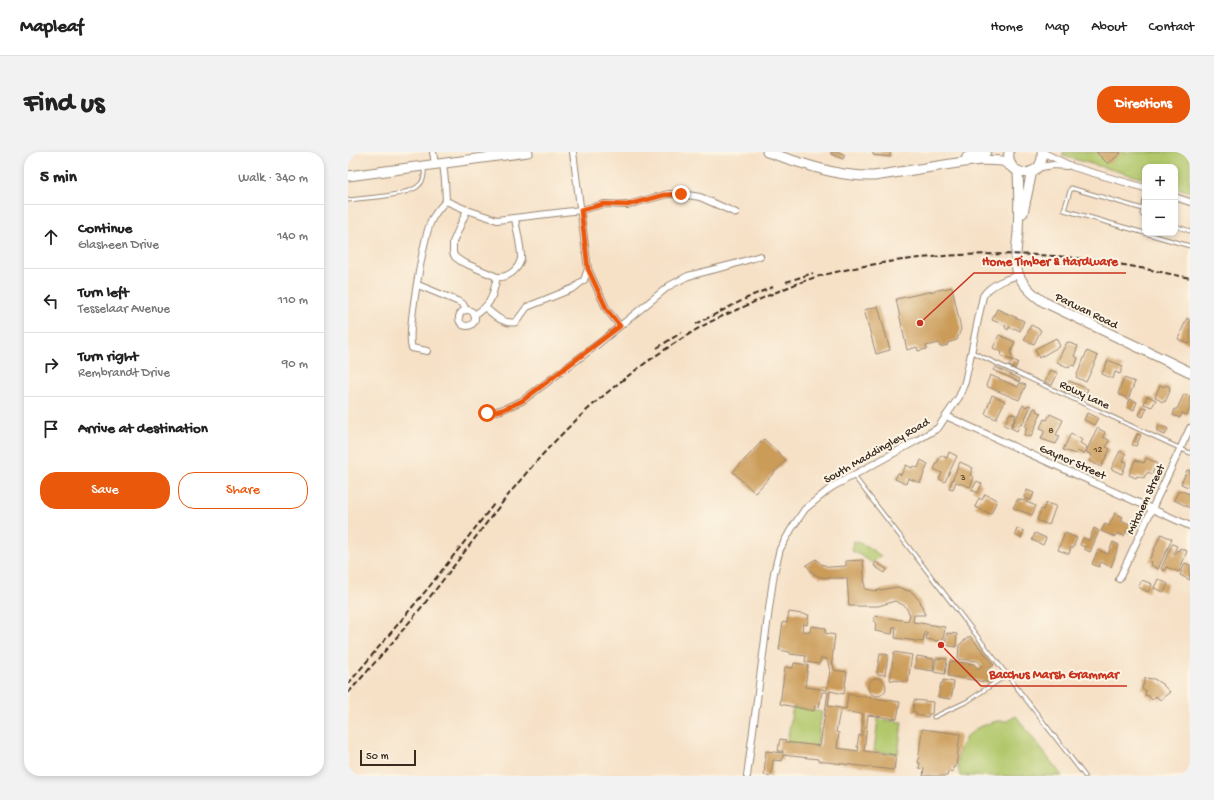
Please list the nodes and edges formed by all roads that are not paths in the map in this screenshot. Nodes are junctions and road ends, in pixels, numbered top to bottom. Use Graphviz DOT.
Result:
graph roads {
  1 [pos="353,152"];
  2 [pos="433,152"];
  3 [pos="528,152"];
  4 [pos="573,152"];
  5 [pos="767,152"];
  6 [pos="986,152"];
  7 [pos="1009,152"];
  8 [pos="1042,152"];
  9 [pos="348,153"];
  10 [pos="439,164"];
  11 [pos="424,166"];
  12 [pos="1073,167"];
  13 [pos="1016,170"];
  14 [pos="1034,170"];
  15 [pos="890,174"];
  16 [pos="348,176"];
  17 [pos="1142,187"];
  18 [pos="1178,198"];
  19 [pos="348,200"];
  20 [pos="446,201"];
  21 [pos="1190,202"];
  22 [pos="1142,209"];
  23 [pos="467,210"];
  24 [pos="581,210"];
  25 [pos="736,213"];
  26 [pos="515,218"];
  27 [pos="1178,227"];
  28 [pos="1190,231"];
  29 [pos="1142,232"];
  30 [pos="1018,235"];
  31 [pos="1155,236"];
  32 [pos="1190,246"];
  33 [pos="760,256"];
  34 [pos="588,269"];
  35 [pos="1019,274"];
  36 [pos="497,277"];
  37 [pos="418,285"];
  38 [pos="486,308"];
  39 [pos="466,310"];
  40 [pos="474,315"];
  41 [pos="620,326"];
  42 [pos="426,351"];
  43 [pos="972,352"];
  44 [pos="1190,372"];
  45 [pos="487,413"];
  46 [pos="946,416"];
  47 [pos="1190,428"];
  48 [pos="1180,448"];
  49 [pos="1190,453"];
  50 [pos="853,475"];
  51 [pos="1152,509"];
  52 [pos="1190,526"];
  53 [pos="1119,579"];
  54 [pos="1008,674"];
  55 [pos="934,717"];
  56 [pos="747,776"];
  57 [pos="1086,776"];
  1 -- 9 [label="lane"];
  2 -- 10 [label="street"];
  3 -- 10 [label="street"];
  4 -- 24 [label="street"];
  5 -- 15 [label="street"];
  6 -- 15 [label="street"];
  7 -- 13 [label="street"];
  8 -- 12 [label="street"];
  8 -- 14 [label="street"];
  10 -- 11 [label="street"];
  10 -- 20 [label="street"];
  11 -- 16 [label="street"];
  11 -- 19 [label="lane"];
  12 -- 14 [label="street"];
  12 -- 17 [label="street"];
  13 -- 14 [label="street"];
  13 -- 15 [label="street"];
  13 -- 30 [label="street"];
  14 -- 30 [label="street"];
  18 -- 21 [label="street"];
  20 -- 23 [label="street"];
  20 -- 37 [label="street"];
  22 -- 29 [label="lane"];
  23 -- 26 [label="street"];
  23 -- 36 [label="street"];
  24 -- 25 [label="street"];
  24 -- 26 [label="street"];
  24 -- 34 [label="street"];
  26 -- 36 [label="street"];
  27 -- 28 [label="lane"];
  30 -- 35 [label="street, Parwan Road"];
  31 -- 32 [label="lane"];
  33 -- 41 [label="street"];
  34 -- 38 [label="street"];
  34 -- 41 [label="street"];
  35 -- 43 [label="street, South Maddingley Road"];
  35 -- 44 [label="street, Parwan Road"];
  36 -- 38 [label="street"];
  37 -- 39 [label="street"];
  37 -- 42 [label="street"];
  38 -- 40 [label="street"];
  39 -- 40 [label="street"];
  39 -- 40 [label="street"];
  41 -- 45 [label="street"];
  43 -- 46 [label="street, South Maddingley Road"];
  43 -- 48 [label="lane, Rowy Lane"];
  46 -- 50 [label="street, South Maddingley Road"];
  46 -- 51 [label="street, Gaynor Street"];
  47 -- 48 [label="street, Mitchem Street"];
  48 -- 49 [label="lane, Rowy Lane"];
  48 -- 51 [label="street, Mitchem Street"];
  50 -- 54 [label="lane"];
  50 -- 56 [label="street, South Maddingley Road"];
  51 -- 52 [label="street, Gaynor Street"];
  51 -- 53 [label="street, Mitchem Street"];
  54 -- 55 [label="lane"];
  54 -- 57 [label="lane"];
}
